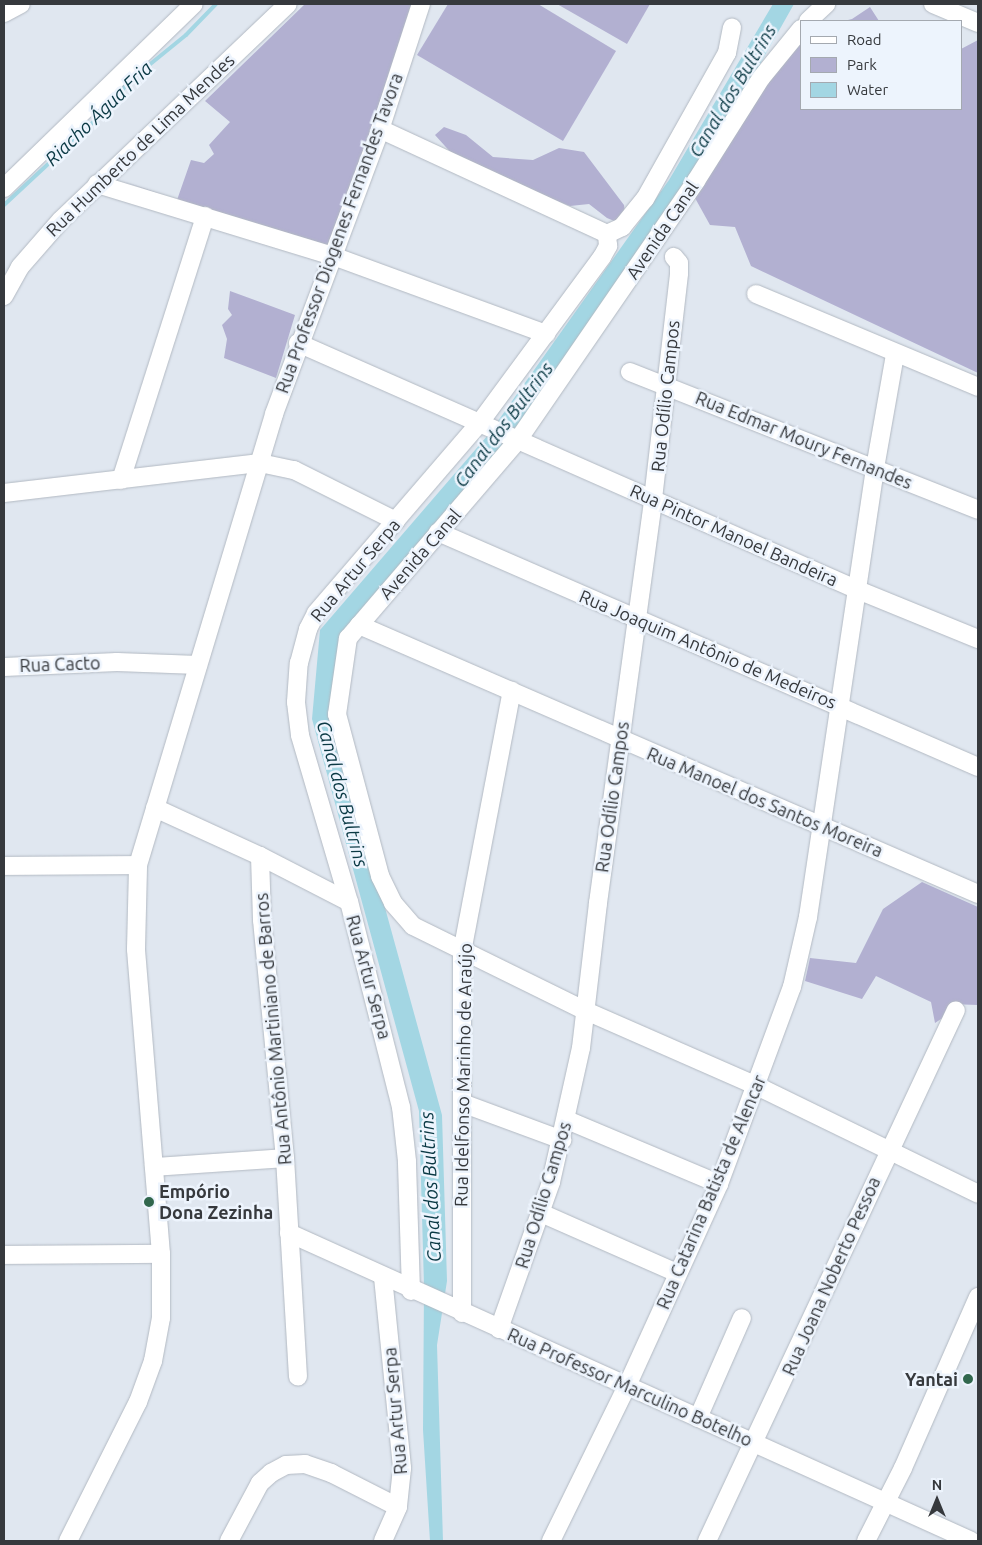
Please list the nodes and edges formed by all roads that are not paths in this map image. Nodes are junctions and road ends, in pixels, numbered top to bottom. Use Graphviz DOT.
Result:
graph roads {
  1 [pos="20,4"];
  2 [pos="194,4"];
  3 [pos="288,4"];
  4 [pos="421,4"];
  5 [pos="826,4"];
  6 [pos="933,4"];
  7 [pos="4,13"];
  8 [pos="809,20"];
  9 [pos="978,23"];
  10 [pos="732,27"];
  11 [pos="800,30"];
  12 [pos="380,129"];
  13 [pos="97,184"];
  14 [pos="4,188"];
  15 [pos="205,216"];
  16 [pos="608,234"];
  17 [pos="333,256"];
  18 [pos="674,257"];
  19 [pos="756,294"];
  20 [pos="4,296"];
  21 [pos="546,334"];
  22 [pos="298,343"];
  23 [pos="895,354"];
  24 [pos="630,372"];
  25 [pos="666,386"];
  26 [pos="978,387"];
  27 [pos="486,424"];
  28 [pos="516,439"];
  29 [pos="260,463"];
  30 [pos="875,468"];
  31 [pos="121,480"];
  32 [pos="4,493"];
  33 [pos="653,499"];
  34 [pos="978,510"];
  35 [pos="396,521"];
  36 [pos="438,532"];
  37 [pos="858,590"];
  38 [pos="638,620"];
  39 [pos="359,625"];
  40 [pos="978,639"];
  41 [pos="198,665"];
  42 [pos="4,667"];
  43 [pos="512,691"];
  44 [pos="840,706"];
  45 [pos="620,740"];
  46 [pos="978,767"];
  47 [pos="155,808"];
  48 [pos="822,825"];
  49 [pos="260,856"];
  50 [pos="138,865"];
  51 [pos="4,866"];
  52 [pos="978,894"];
  53 [pos="349,902"];
  54 [pos="462,952"];
  55 [pos="956,1010"];
  56 [pos="586,1011"];
  57 [pos="757,1086"];
  58 [pos="462,1103"];
  59 [pos="567,1120"];
  60 [pos="562,1140"];
  61 [pos="888,1150"];
  62 [pos="285,1158"];
  63 [pos="154,1167"];
  64 [pos="719,1184"];
  65 [pos="978,1194"];
  66 [pos="541,1213"];
  67 [pos="289,1233"];
  68 [pos="161,1254"];
  69 [pos="4,1255"];
  70 [pos="677,1274"];
  71 [pos="383,1277"];
  72 [pos="414,1292"];
  73 [pos="978,1297"];
  74 [pos="456,1311"];
  75 [pos="742,1318"];
  76 [pos="499,1329"];
  77 [pos="298,1377"];
  78 [pos="627,1386"];
  79 [pos="698,1418"];
  80 [pos="756,1442"];
  81 [pos="886,1501"];
  82 [pos="398,1507"];
  83 [pos="68,1541"];
  84 [pos="229,1541"];
  85 [pos="383,1541"];
  86 [pos="551,1541"];
  87 [pos="707,1541"];
  88 [pos="866,1541"];
  89 [pos="971,1541"];
  1 -- 7 [label="street"];
  2 -- 14 [label="street"];
  3 -- 13 [label="street, Rua Humberto de Lima Mendes"];
  4 -- 12 [label="street, Rua Professor Diogenes Fernandes Tavora"];
  5 -- 8 [label="street"];
  6 -- 9 [label="street"];
  10 -- 16 [label="street"];
  11 -- 28 [label="street, Avenida Canal"];
  12 -- 16 [label="street"];
  12 -- 17 [label="street, Rua Professor Diogenes Fernandes Tavora"];
  13 -- 15 [label="street"];
  13 -- 20 [label="street, Rua Humberto de Lima Mendes"];
  15 -- 17 [label="street"];
  15 -- 31 [label="street"];
  16 -- 21 [label="street, Rua Artur Serpa"];
  17 -- 21 [label="street"];
  17 -- 22 [label="street, Rua Professor Diogenes Fernandes Tavora"];
  18 -- 25 [label="street, Rua Odílio Campos"];
  19 -- 23 [label="street"];
  21 -- 27 [label="street, Rua Artur Serpa"];
  22 -- 27 [label="street, Rua Pintor Manoel Bandeira"];
  22 -- 29 [label="street, Rua Professor Diogenes Fernandes Tavora"];
  23 -- 26 [label="street"];
  23 -- 30 [label="street, Rua Catarina Batista de Alencar"];
  24 -- 25 [label="street, Rua Edmar Moury Fernandes"];
  25 -- 30 [label="street, Rua Edmar Moury Fernandes"];
  25 -- 33 [label="street, Rua Odílio Campos"];
  27 -- 28 [label="street, Rua Pintor Manoel Bandeira"];
  27 -- 35 [label="street, Rua Artur Serpa"];
  28 -- 33 [label="street, Rua Pintor Manoel Bandeira"];
  28 -- 36 [label="street, Avenida Canal"];
  29 -- 31 [label="street"];
  29 -- 35 [label="street"];
  29 -- 41 [label="street, Rua Professor Diogenes Fernandes Tavora"];
  30 -- 34 [label="street, Rua Edmar Moury Fernandes"];
  30 -- 37 [label="street, Rua Catarina Batista de Alencar"];
  31 -- 32 [label="street"];
  33 -- 37 [label="street, Rua Pintor Manoel Bandeira"];
  33 -- 38 [label="street, Rua Odílio Campos"];
  35 -- 53 [label="street, Rua Artur Serpa"];
  36 -- 38 [label="street, Rua Joaquim Antônio de Medeiros"];
  36 -- 39 [label="street, Avenida Canal"];
  37 -- 40 [label="street, Rua Pintor Manoel Bandeira"];
  37 -- 44 [label="street, Rua Catarina Batista de Alencar"];
  38 -- 44 [label="street, Rua Joaquim Antônio de Medeiros"];
  38 -- 45 [label="street, Rua Odílio Campos"];
  39 -- 43 [label="street, Rua Manoel dos Santos Moreira"];
  39 -- 54 [label="street, Avenida Canal"];
  41 -- 42 [label="street, Rua Cacto"];
  41 -- 47 [label="street, Rua Professor Diogenes Fernandes Tavora"];
  43 -- 45 [label="street, Rua Manoel dos Santos Moreira"];
  43 -- 54 [label="street, Rua Idelfonso Marinho de Araújo"];
  44 -- 46 [label="street, Rua Joaquim Antônio de Medeiros"];
  44 -- 48 [label="street, Rua Catarina Batista de Alencar"];
  45 -- 48 [label="street, Rua Manoel dos Santos Moreira"];
  45 -- 56 [label="street, Rua Odílio Campos"];
  47 -- 49 [label="street"];
  47 -- 50 [label="street, Rua Professor Diogenes Fernandes Tavora"];
  48 -- 52 [label="street, Rua Manoel dos Santos Moreira"];
  48 -- 57 [label="street, Rua Catarina Batista de Alencar"];
  49 -- 53 [label="street"];
  49 -- 62 [label="street, Rua Antônio Martiniano de Barros"];
  50 -- 51 [label="street"];
  50 -- 63 [label="street, Rua Professor Diogenes Fernandes Tavora"];
  53 -- 72 [label="street, Rua Artur Serpa"];
  54 -- 56 [label="street"];
  54 -- 58 [label="street, Rua Idelfonso Marinho de Araújo"];
  55 -- 61 [label="street, Rua Joana Noberto Pessoa"];
  56 -- 57 [label="street"];
  56 -- 59 [label="street, Rua Odílio Campos"];
  57 -- 61 [label="street"];
  57 -- 64 [label="street, Rua Catarina Batista de Alencar"];
  58 -- 60 [label="street"];
  58 -- 74 [label="street, Rua Idelfonso Marinho de Araújo"];
  59 -- 60 [label="street, Rua Odílio Campos"];
  59 -- 64 [label="street"];
  60 -- 66 [label="street, Rua Odílio Campos"];
  61 -- 65 [label="street"];
  61 -- 80 [label="street, Rua Joana Noberto Pessoa"];
  62 -- 63 [label="street"];
  62 -- 67 [label="street, Rua Antônio Martiniano de Barros"];
  63 -- 68 [label="street, Rua Professor Diogenes Fernandes Tavora"];
  64 -- 70 [label="street, Rua Catarina Batista de Alencar"];
  66 -- 70 [label="street"];
  66 -- 76 [label="street, Rua Odílio Campos"];
  67 -- 71 [label="street, Rua Professor Marculino Botelho"];
  67 -- 77 [label="street, Rua Antônio Martiniano de Barros"];
  68 -- 69 [label="street"];
  68 -- 83 [label="street, Rua Professor Diogenes Fernandes Tavora"];
  70 -- 78 [label="street, Rua Catarina Batista de Alencar"];
  71 -- 72 [label="street, Rua Professor Marculino Botelho"];
  71 -- 82 [label="street, Rua Artur Serpa"];
  72 -- 74 [label="street, Rua Professor Marculino Botelho"];
  73 -- 81 [label="street"];
  74 -- 76 [label="street, Rua Professor Marculino Botelho"];
  75 -- 79 [label="street"];
  76 -- 78 [label="street, Rua Professor Marculino Botelho"];
  78 -- 79 [label="street, Rua Professor Marculino Botelho"];
  78 -- 86 [label="street, Rua Catarina Batista de Alencar"];
  79 -- 80 [label="street, Rua Professor Marculino Botelho"];
  80 -- 81 [label="street, Rua Professor Marculino Botelho"];
  80 -- 87 [label="street, Rua Joana Noberto Pessoa"];
  81 -- 88 [label="street"];
  81 -- 89 [label="street, Rua Professor Marculino Botelho"];
  82 -- 84 [label="street"];
  82 -- 85 [label="street, Rua Artur Serpa"];
}
